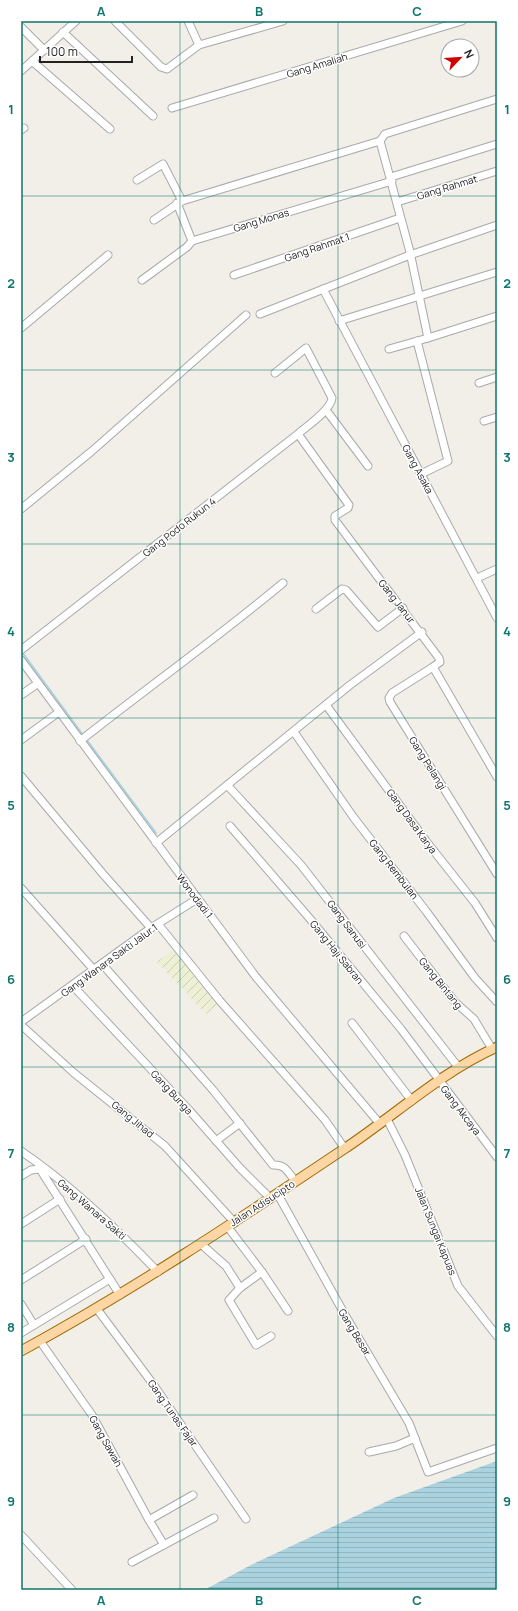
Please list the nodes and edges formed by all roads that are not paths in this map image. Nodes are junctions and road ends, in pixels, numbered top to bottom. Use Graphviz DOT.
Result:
graph roads {
  1 [pos="76,21"];
  2 [pos="115,21"];
  3 [pos="188,21"];
  4 [pos="283,21"];
  5 [pos="462,21"];
  6 [pos="21,27"];
  7 [pos="63,32"];
  8 [pos="199,45"];
  9 [pos="44,50"];
  10 [pos="32,61"];
  11 [pos="21,71"];
  12 [pos="497,98"];
  13 [pos="172,108"];
  14 [pos="153,116"];
  15 [pos="110,129"];
  16 [pos="380,141"];
  17 [pos="497,144"];
  18 [pos="497,172"];
  19 [pos="391,179"];
  20 [pos="137,180"];
  21 [pos="179,202"];
  22 [pos="397,202"];
  23 [pos="400,218"];
  24 [pos="154,220"];
  25 [pos="497,225"];
  26 [pos="192,241"];
  27 [pos="410,254"];
  28 [pos="108,255"];
  29 [pos="497,272"];
  30 [pos="234,275"];
  31 [pos="142,280"];
  32 [pos="323,289"];
  33 [pos="418,297"];
  34 [pos="260,314"];
  35 [pos="246,315"];
  36 [pos="497,316"];
  37 [pos="339,321"];
  38 [pos="21,328"];
  39 [pos="428,338"];
  40 [pos="417,341"];
  41 [pos="389,349"];
  42 [pos="275,373"];
  43 [pos="497,377"];
  44 [pos="479,383"];
  45 [pos="326,410"];
  46 [pos="497,417"];
  47 [pos="484,421"];
  48 [pos="298,434"];
  49 [pos="368,466"];
  50 [pos="421,474"];
  51 [pos="21,509"];
  52 [pos="497,569"];
  53 [pos="477,578"];
  54 [pos="283,583"];
  55 [pos="403,608"];
  56 [pos="316,609"];
  57 [pos="497,618"];
  58 [pos="422,632"];
  59 [pos="21,650"];
  60 [pos="21,660"];
  61 [pos="433,667"];
  62 [pos="37,684"];
  63 [pos="21,695"];
  64 [pos="326,705"];
  65 [pos="59,712"];
  66 [pos="294,732"];
  67 [pos="21,740"];
  68 [pos="80,741"];
  69 [pos="21,776"];
  70 [pos="497,777"];
  71 [pos="227,785"];
  72 [pos="230,826"];
  73 [pos="156,843"];
  74 [pos="497,874"];
  75 [pos="21,888"];
  76 [pos="197,899"];
  77 [pos="158,924"];
  78 [pos="151,928"];
  79 [pos="404,936"];
  80 [pos="497,938"];
  81 [pos="102,964"];
  82 [pos="94,970"];
  83 [pos="73,986"];
  84 [pos="497,1002"];
  85 [pos="21,1022"];
  86 [pos="352,1023"];
  87 [pos="21,1025"];
  88 [pos="495,1048"];
  89 [pos="459,1068"];
  90 [pos="439,1082"];
  91 [pos="412,1101"];
  92 [pos="383,1122"];
  93 [pos="240,1123"];
  94 [pos="216,1141"];
  95 [pos="345,1148"];
  96 [pos="21,1151"];
  97 [pos="497,1157"];
  98 [pos="21,1176"];
  99 [pos="295,1181"];
  100 [pos="273,1196"];
  101 [pos="60,1199"];
  102 [pos="21,1224"];
  103 [pos="231,1224"];
  104 [pos="86,1239"];
  105 [pos="201,1244"];
  106 [pos="158,1272"];
  107 [pos="262,1272"];
  108 [pos="110,1279"];
  109 [pos="21,1280"];
  110 [pos="240,1288"];
  111 [pos="120,1295"];
  112 [pos="21,1304"];
  113 [pos="97,1309"];
  114 [pos="288,1311"];
  115 [pos="34,1325"];
  116 [pos="21,1333"];
  117 [pos="272,1336"];
  118 [pos="497,1336"];
  119 [pos="40,1340"];
  120 [pos="21,1351"];
  121 [pos="415,1438"];
  122 [pos="497,1448"];
  123 [pos="369,1452"];
  124 [pos="194,1495"];
  125 [pos="214,1518"];
  126 [pos="246,1519"];
  127 [pos="149,1520"];
  128 [pos="21,1535"];
  129 [pos="164,1545"];
  130 [pos="132,1562"];
  131 [pos="72,1590"];
  1 -- 7 [label="street"];
  2 -- 8 [label="street"];
  3 -- 8 [label="street"];
  4 -- 8 [label="street"];
  5 -- 13 [label="street, Gang Amaliah"];
  6 -- 9 [label="street"];
  7 -- 9 [label="street"];
  7 -- 14 [label="street"];
  9 -- 10 [label="street"];
  10 -- 11 [label="street"];
  10 -- 15 [label="street"];
  12 -- 16 [label="street"];
  16 -- 19 [label="street"];
  16 -- 21 [label="street"];
  17 -- 19 [label="street, Gang Monas"];
  18 -- 22 [label="street, Gang Rahmat"];
  19 -- 22 [label="street"];
  19 -- 26 [label="street, Gang Monas"];
  20 -- 21 [label="street"];
  21 -- 24 [label="street"];
  21 -- 26 [label="street"];
  22 -- 23 [label="street"];
  23 -- 27 [label="street"];
  23 -- 30 [label="street, Gang Rahmat 1"];
  25 -- 27 [label="street"];
  26 -- 31 [label="street, Gang Monas"];
  27 -- 32 [label="street"];
  27 -- 33 [label="street"];
  28 -- 38 [label="street"];
  29 -- 33 [label="street"];
  32 -- 34 [label="street"];
  32 -- 37 [label="street, Gang Asaka"];
  33 -- 37 [label="street"];
  33 -- 39 [label="street"];
  35 -- 51 [label="street"];
  36 -- 39 [label="street"];
  37 -- 50 [label="street, Gang Asaka"];
  39 -- 40 [label="street"];
  40 -- 41 [label="street"];
  40 -- 50 [label="street"];
  42 -- 45 [label="street"];
  43 -- 44 [label="street"];
  45 -- 48 [label="street, Gang Podo Rukun 4"];
  45 -- 49 [label="street"];
  46 -- 47 [label="street"];
  48 -- 55 [label="street, Gang Janur"];
  48 -- 59 [label="street, Gang Podo Rukun 4"];
  50 -- 53 [label="street, Gang Asaka"];
  52 -- 53 [label="street"];
  53 -- 57 [label="street, Gang Asaka"];
  54 -- 68 [label="street"];
  55 -- 56 [label="street"];
  55 -- 58 [label="street, Gang Janur"];
  58 -- 61 [label="street, Gang Janur"];
  58 -- 64 [label="street"];
  60 -- 62 [label="street, Wonodadi 1"];
  61 -- 70 [label="street"];
  61 -- 74 [label="street, Gang Pelangi"];
  62 -- 63 [label="street"];
  62 -- 65 [label="street, Wonodadi 1"];
  64 -- 66 [label="street"];
  64 -- 80 [label="street, Gang Dasa Karya"];
  65 -- 67 [label="street"];
  65 -- 68 [label="street, Wonodadi 1"];
  66 -- 71 [label="street"];
  66 -- 84 [label="street, Gang Rembulan"];
  68 -- 73 [label="street, Wonodadi 1"];
  69 -- 78 [label="street"];
  71 -- 73 [label="street"];
  71 -- 89 [label="street, Gang Sanusi"];
  72 -- 90 [label="street, Gang Haji Sabran"];
  73 -- 76 [label="street, Wonodadi 1"];
  75 -- 82 [label="street"];
  76 -- 77 [label="street, Gang Wanara Sakti Jalur 1"];
  76 -- 92 [label="street, Wonodadi 1"];
  77 -- 78 [label="street, Gang Wanara Sakti Jalur 1"];
  77 -- 95 [label="street"];
  78 -- 81 [label="street, Gang Wanara Sakti Jalur 1"];
  79 -- 88 [label="street, Gang Bintang"];
  81 -- 82 [label="street, Gang Wanara Sakti Jalur 1"];
  81 -- 93 [label="street"];
  82 -- 83 [label="street, Gang Wanara Sakti Jalur 1"];
  83 -- 85 [label="street, Gang Wanara Sakti Jalur 1"];
  83 -- 94 [label="street, Gang Bunga"];
  86 -- 91 [label="street"];
  87 -- 103 [label="street, Gang Jihad"];
  88 -- 89 [label="main road, Jalan Adisucipto"];
  89 -- 90 [label="main road, Jalan Adisucipto"];
  90 -- 91 [label="main road, Jalan Adisucipto"];
  90 -- 97 [label="street, Gang Akcaya"];
  91 -- 92 [label="main road, Jalan Adisucipto"];
  92 -- 95 [label="main road, Jalan Adisucipto"];
  92 -- 118 [label="street, Jalan Sungai Kapuas"];
  93 -- 94 [label="street"];
  93 -- 99 [label="street"];
  94 -- 100 [label="street, Gang Bunga"];
  95 -- 99 [label="main road, Jalan Adisucipto"];
  96 -- 106 [label="street, Gang Wanara Sakti"];
  98 -- 101 [label="street"];
  99 -- 100 [label="main road, Jalan Adisucipto"];
  100 -- 103 [label="main road, Jalan Adisucipto"];
  100 -- 121 [label="street, Gang Besar"];
  101 -- 102 [label="street"];
  101 -- 104 [label="street"];
  103 -- 105 [label="main road, Jalan Adisucipto"];
  103 -- 107 [label="street, Gang Jihad"];
  104 -- 108 [label="street"];
  104 -- 109 [label="street"];
  105 -- 106 [label="main road, Jalan Adisucipto"];
  105 -- 110 [label="street"];
  106 -- 111 [label="main road, Jalan Adisucipto"];
  107 -- 110 [label="street"];
  107 -- 114 [label="street, Gang Jihad"];
  108 -- 111 [label="street"];
  108 -- 115 [label="street"];
  110 -- 117 [label="street"];
  111 -- 113 [label="main road, Jalan Adisucipto"];
  112 -- 115 [label="street"];
  113 -- 119 [label="main road, Jalan Adisucipto"];
  113 -- 126 [label="street, Gang Tunas Fajar"];
  115 -- 116 [label="street"];
  119 -- 120 [label="main road, Jalan Adisucipto"];
  119 -- 127 [label="street, Gang Sawah"];
  121 -- 122 [label="street, Gang Besar"];
  121 -- 123 [label="street"];
  124 -- 127 [label="street"];
  125 -- 129 [label="street"];
  127 -- 129 [label="street, Gang Sawah"];
  128 -- 131 [label="street"];
  129 -- 130 [label="street"];
}
